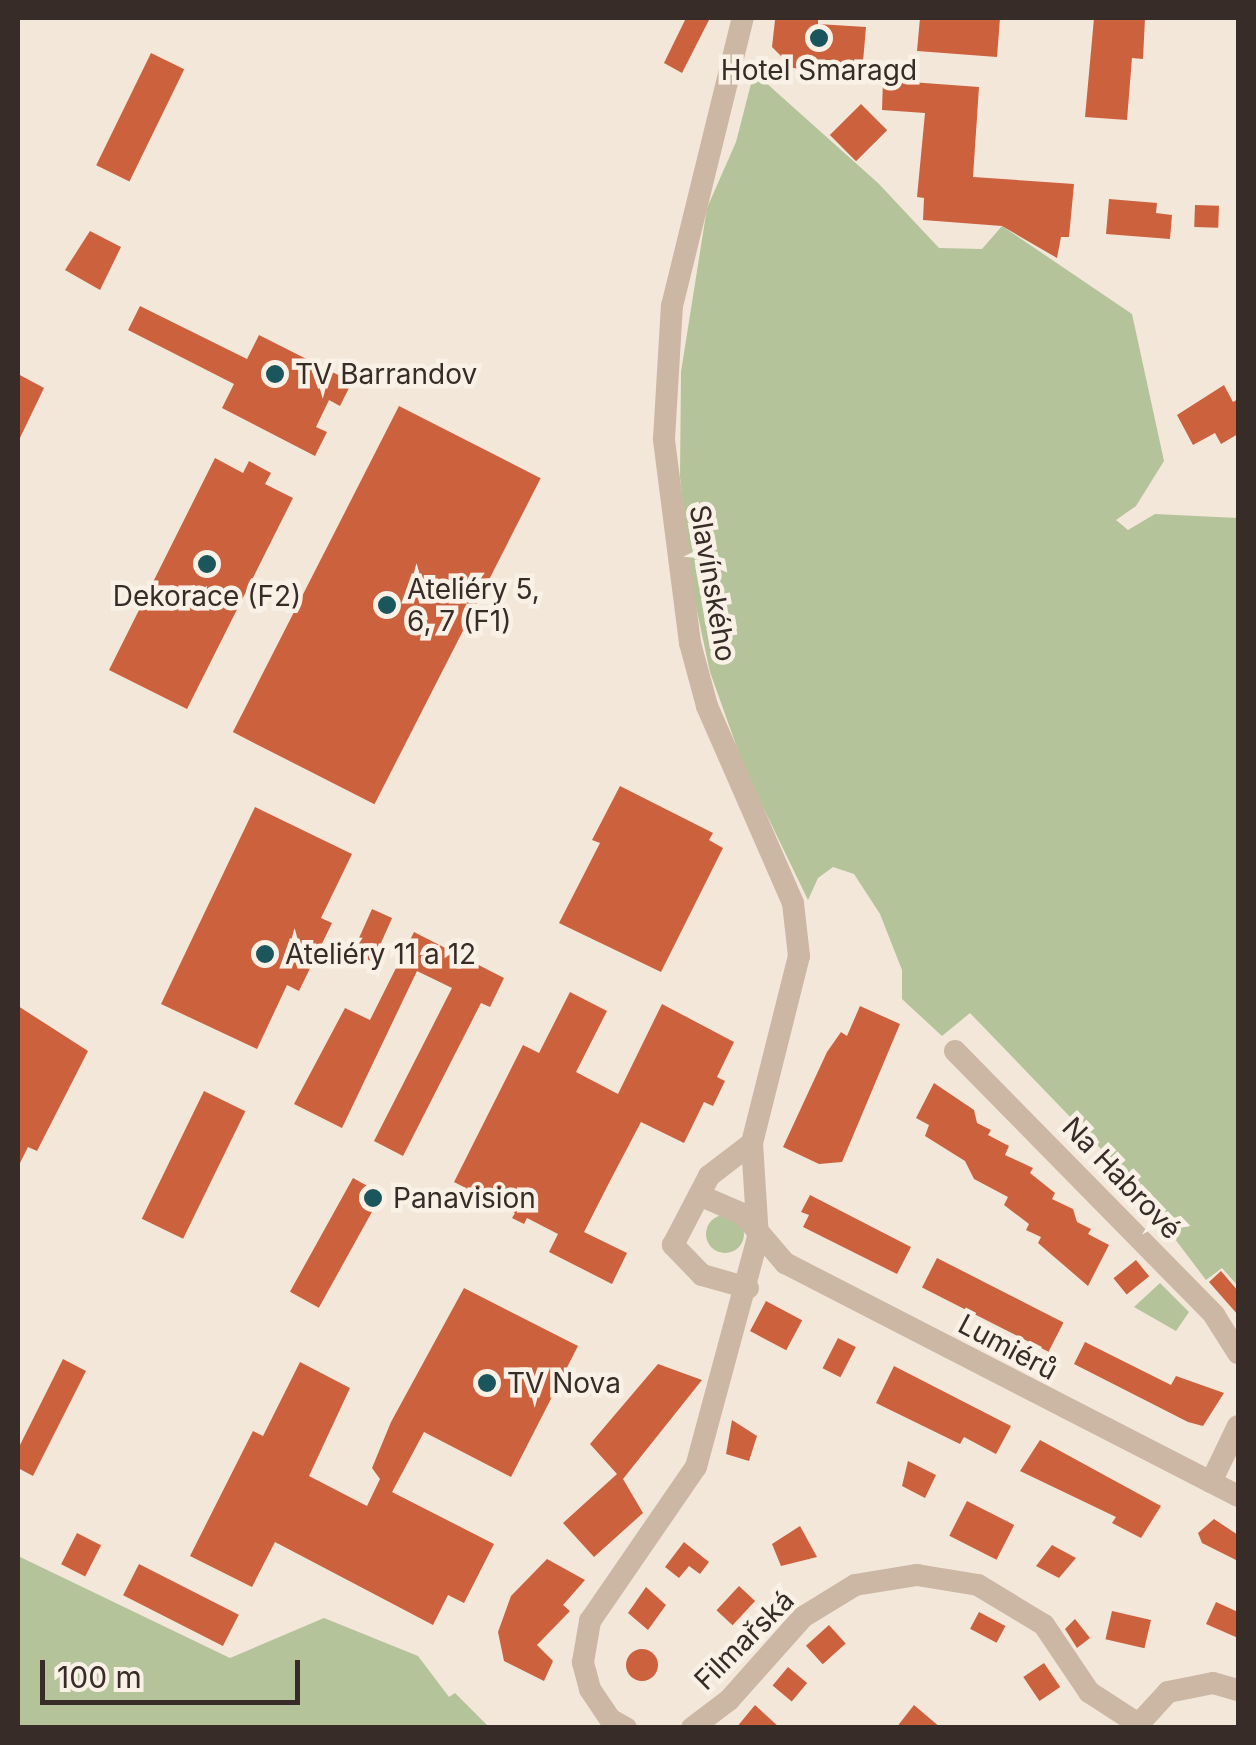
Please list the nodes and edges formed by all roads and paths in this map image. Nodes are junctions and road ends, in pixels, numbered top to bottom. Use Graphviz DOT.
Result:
graph roads {
  1 [pos="743,18"];
  2 [pos="955,1051"];
  3 [pos="752,1143"];
  4 [pos="699,1195"];
  5 [pos="758,1238"];
  6 [pos="748,1288"];
  7 [pos="1238,1353"];
  8 [pos="1238,1426"];
  9 [pos="1211,1482"];
  10 [pos="1238,1496"];
  11 [pos="1238,1690"];
  12 [pos="1136,1725"];
  13 [pos="626,1728"];
  14 [pos="692,1728"];
  1 -- 3 [label="street, Slavínského"];
  2 -- 7 [label="street, Na Habrové"];
  3 -- 4 [label="street"];
  3 -- 5 [label="street, Slavínského"];
  4 -- 5 [label="street, Lumiérů"];
  4 -- 6 [label="street"];
  5 -- 6 [label="street, Slavínského"];
  5 -- 9 [label="street, Lumiérů"];
  6 -- 13 [label="street"];
  8 -- 9 [label="street"];
  9 -- 10 [label="street, Lumiérů"];
  11 -- 12 [label="street"];
  12 -- 14 [label="street, Filmařská"];
}
